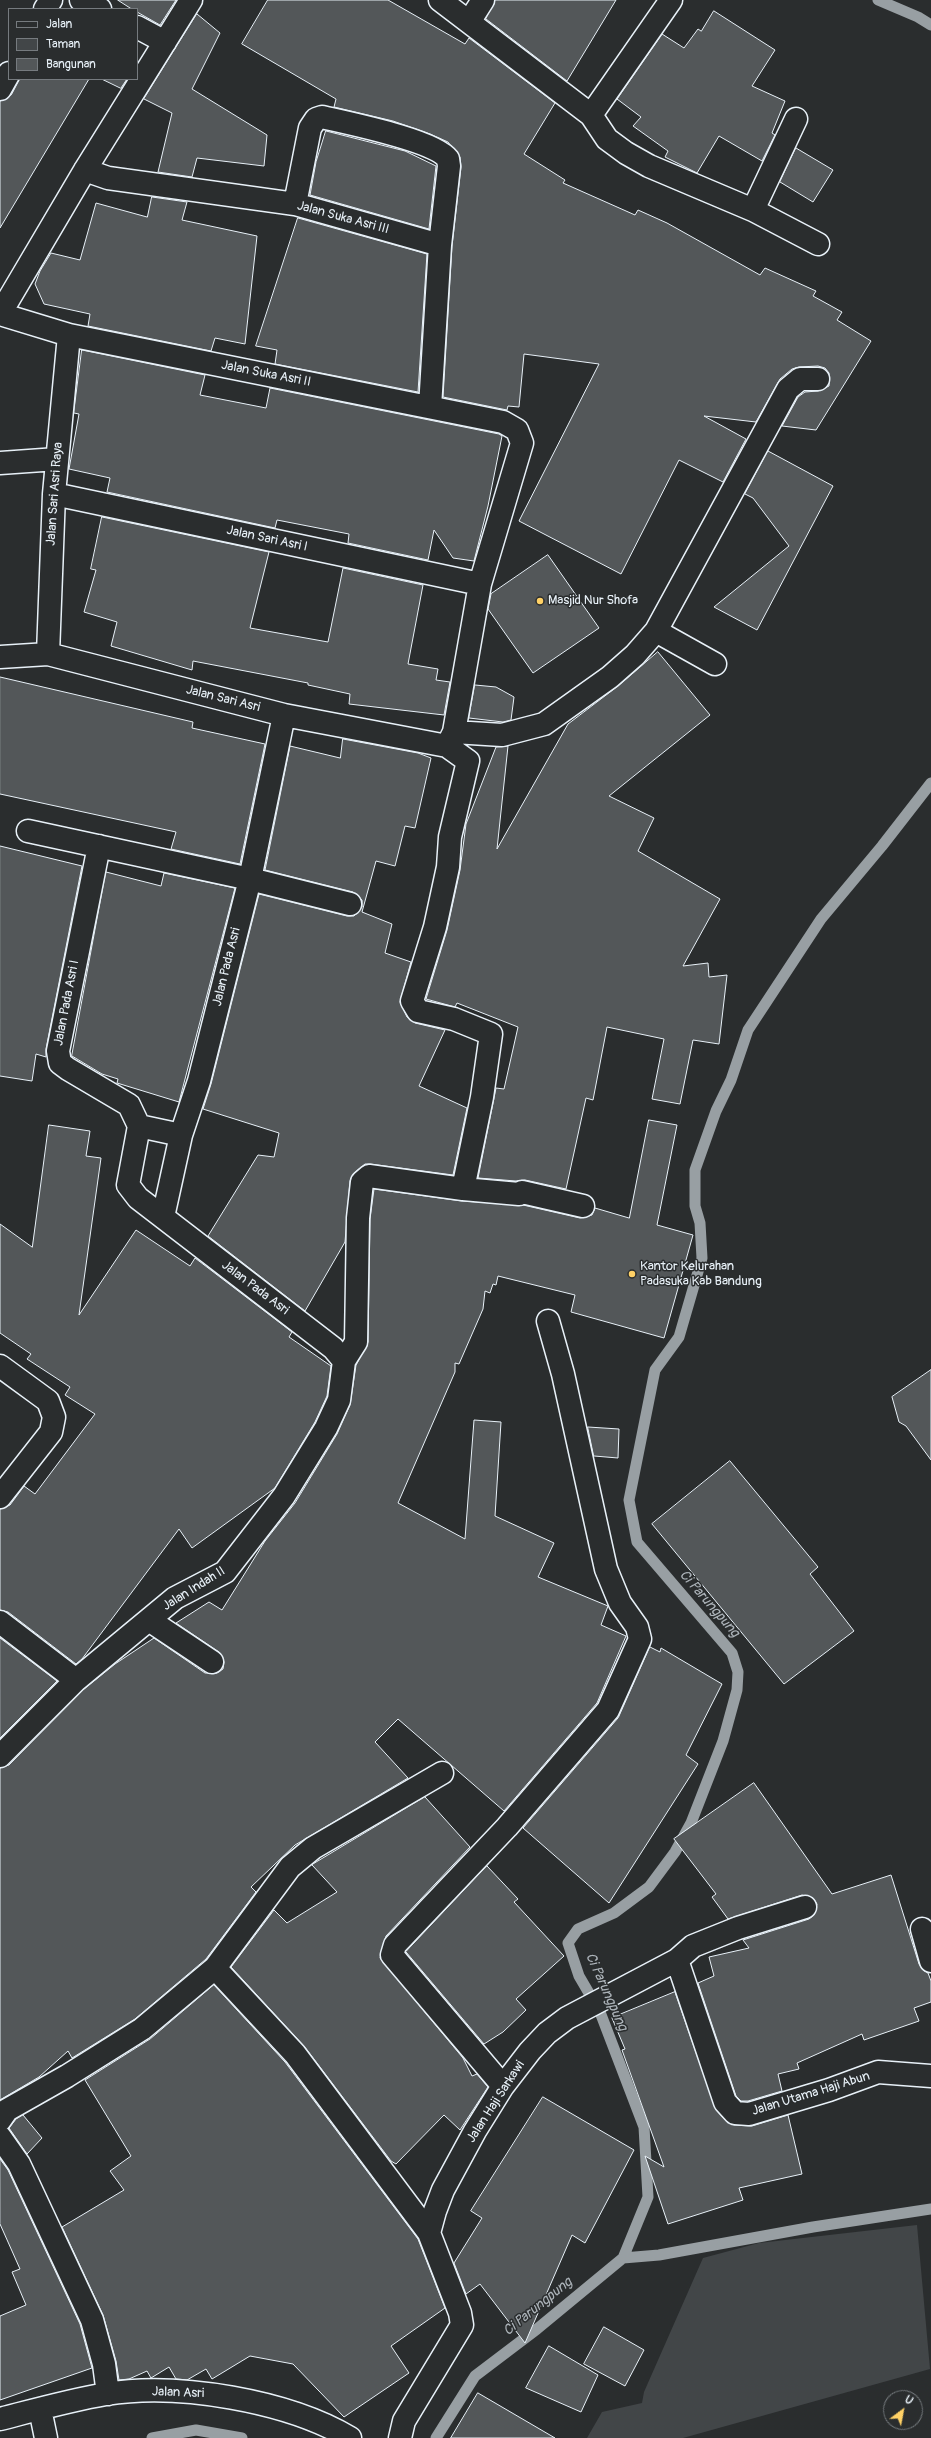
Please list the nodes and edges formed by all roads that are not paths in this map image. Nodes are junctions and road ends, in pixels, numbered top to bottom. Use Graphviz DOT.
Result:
graph roads {
  1 [pos="81,0"];
  2 [pos="191,0"];
  3 [pos="440,0"];
  4 [pos="483,0"];
  5 [pos="671,0"];
  6 [pos="98,8"];
  7 [pos="469,22"];
  8 [pos="138,28"];
  9 [pos="165,42"];
  10 [pos="8,75"];
  11 [pos="0,88"];
  12 [pos="591,115"];
  13 [pos="796,119"];
  14 [pos="85,170"];
  15 [pos="295,204"];
  16 [pos="753,210"];
  17 [pos="818,244"];
  18 [pos="440,245"];
  19 [pos="0,314"];
  20 [pos="69,335"];
  21 [pos="818,378"];
  22 [pos="430,407"];
  23 [pos="57,459"];
  24 [pos="0,463"];
  25 [pos="54,494"];
  26 [pos="480,584"];
  27 [pos="656,631"];
  28 [pos="48,654"];
  29 [pos="0,657"];
  30 [pos="715,664"];
  31 [pos="284,715"];
  32 [pos="451,739"];
  33 [pos="28,831"];
  34 [pos="98,846"];
  35 [pos="250,879"];
  36 [pos="350,904"];
  37 [pos="139,1126"];
  38 [pos="181,1135"];
  39 [pos="463,1189"];
  40 [pos="583,1206"];
  41 [pos="163,1217"];
  42 [pos="548,1321"];
  43 [pos="344,1361"];
  44 [pos="0,1366"];
  45 [pos="0,1497"];
  46 [pos="149,1620"];
  47 [pos="0,1622"];
  48 [pos="212,1662"];
  49 [pos="76,1680"];
  50 [pos="0,1756"];
  51 [pos="442,1772"];
  52 [pos="805,1907"];
  53 [pos="922,1929"];
  54 [pos="677,1960"];
  55 [pos="931,1961"];
  56 [pos="215,1968"];
  57 [pos="931,2076"];
  58 [pos="503,2086"];
  59 [pos="0,2120"];
  60 [pos="0,2137"];
  61 [pos="429,2233"];
  62 [pos="108,2394"];
  63 [pos="40,2409"];
  64 [pos="0,2418"];
  65 [pos="46,2438"];
  66 [pos="350,2438"];
  67 [pos="400,2438"];
  1 -- 6 [label="street"];
  2 -- 9 [label="street"];
  3 -- 7 [label="street"];
  4 -- 7 [label="street"];
  5 -- 12 [label="street"];
  7 -- 12 [label="street"];
  8 -- 9 [label="street"];
  9 -- 14 [label="street"];
  10 -- 11 [label="street"];
  12 -- 16 [label="street"];
  13 -- 16 [label="street"];
  14 -- 15 [label="street, Jalan Suka Asri III"];
  14 -- 19 [label="street"];
  15 -- 18 [label="street, Jalan Suka Asri III"];
  15 -- 18 [label="street"];
  16 -- 17 [label="street"];
  18 -- 22 [label="street"];
  19 -- 20 [label="street, Jalan Suka Asri II"];
  20 -- 22 [label="street, Jalan Suka Asri II"];
  20 -- 23 [label="street, Jalan Sari Asri Raya"];
  21 -- 27 [label="street, Jalan Sari Asri"];
  22 -- 26 [label="street, Jalan Suka Asri II"];
  23 -- 24 [label="street"];
  23 -- 25 [label="street, Jalan Sari Asri Raya"];
  25 -- 26 [label="street, Jalan Sari Asri I"];
  25 -- 28 [label="street, Jalan Sari Asri Raya"];
  26 -- 32 [label="street"];
  27 -- 30 [label="street"];
  27 -- 32 [label="street, Jalan Sari Asri"];
  28 -- 29 [label="street, Jalan Sari Asri"];
  28 -- 31 [label="street, Jalan Sari Asri"];
  31 -- 32 [label="street, Jalan Sari Asri"];
  31 -- 35 [label="street, Jalan Pada Asri"];
  32 -- 39 [label="street"];
  33 -- 34 [label="street"];
  34 -- 35 [label="street"];
  34 -- 37 [label="street, Jalan Pada Asri I"];
  35 -- 36 [label="street"];
  35 -- 38 [label="street, Jalan Pada Asri"];
  37 -- 38 [label="street"];
  37 -- 41 [label="street, Jalan Pada Asri"];
  38 -- 41 [label="street, Jalan Pada Asri"];
  39 -- 40 [label="street"];
  39 -- 43 [label="street"];
  41 -- 43 [label="street, Jalan Pada Asri"];
  42 -- 58 [label="street"];
  43 -- 46 [label="street, Jalan Indah II"];
  44 -- 45 [label="street"];
  46 -- 48 [label="street"];
  46 -- 49 [label="street, Jalan Indah II"];
  47 -- 49 [label="street"];
  49 -- 50 [label="street, Jalan Indah II"];
  51 -- 56 [label="street"];
  52 -- 54 [label="street, Jalan Haji Sarkawi"];
  53 -- 55 [label="street"];
  54 -- 57 [label="street, Jalan Utama Haji Abun"];
  54 -- 58 [label="street, Jalan Haji Sarkawi"];
  56 -- 59 [label="street"];
  56 -- 61 [label="street"];
  58 -- 61 [label="street, Jalan Haji Sarkawi"];
  60 -- 62 [label="street"];
  61 -- 67 [label="street"];
  62 -- 63 [label="street, Jalan Asri"];
  62 -- 66 [label="street, Jalan Asri"];
  63 -- 64 [label="street, Jalan Asri"];
  63 -- 65 [label="street"];
}
